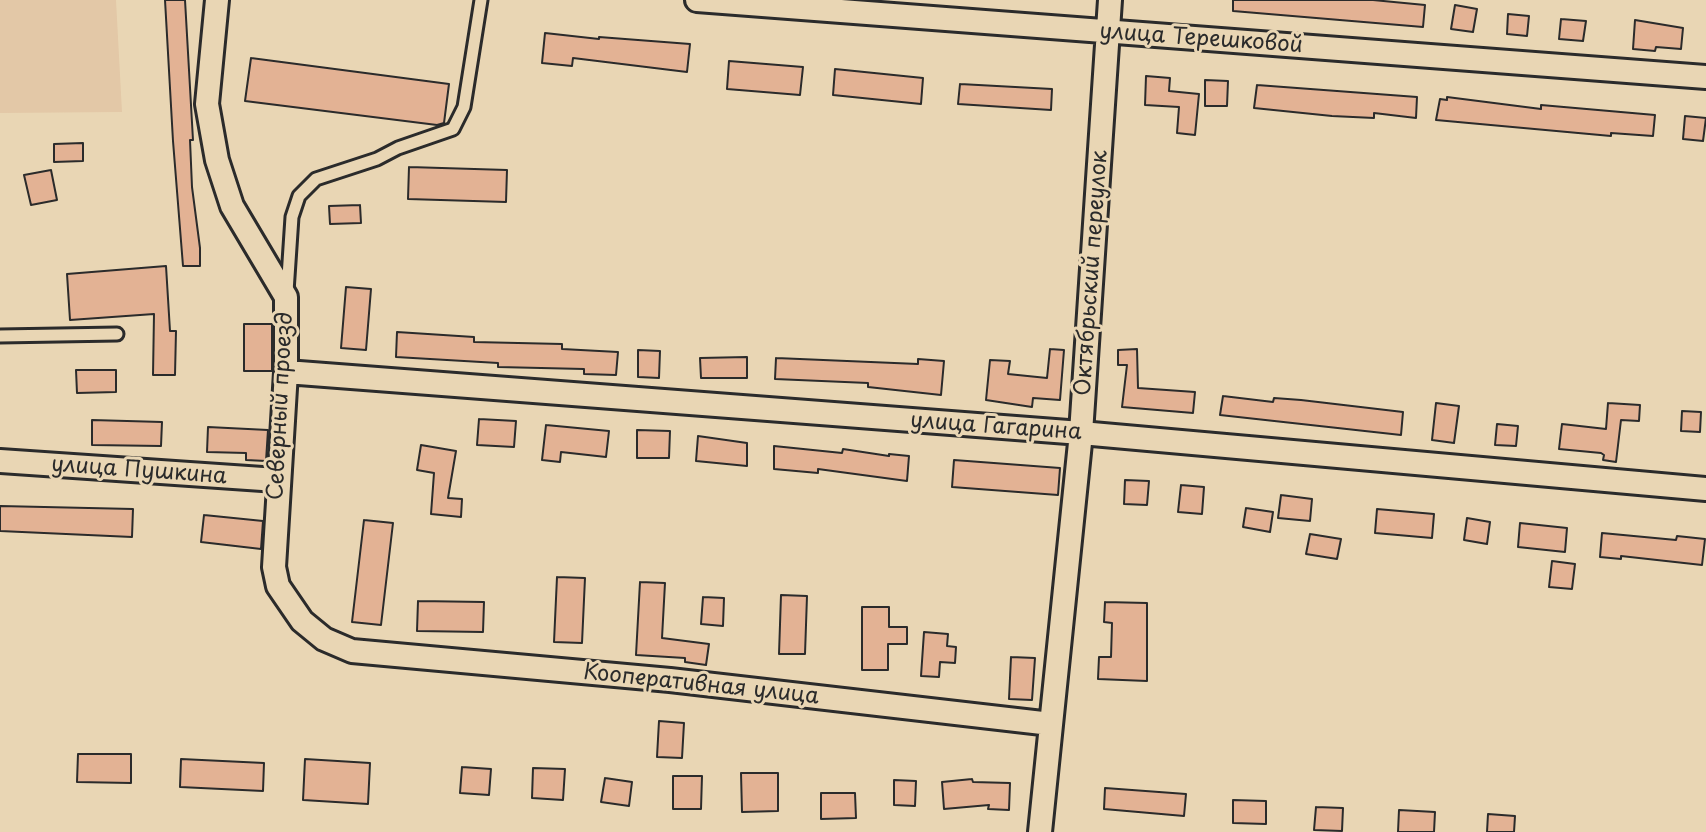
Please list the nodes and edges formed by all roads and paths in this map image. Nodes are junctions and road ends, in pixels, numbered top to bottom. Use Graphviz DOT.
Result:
graph roads {
  1 [pos="217,0"];
  2 [pos="481,0"];
  3 [pos="697,0"];
  4 [pos="1110,0"];
  5 [pos="1108,33"];
  6 [pos="1706,77"];
  7 [pos="286,297"];
  8 [pos="117,334"];
  9 [pos="0,336"];
  10 [pos="286,372"];
  11 [pos="1081,433"];
  12 [pos="0,461"];
  13 [pos="277,480"];
  14 [pos="1706,489"];
  15 [pos="352,651"];
  16 [pos="1051,724"];
  17 [pos="1040,832"];
  1 -- 7 [label="street, Северный проезд"];
  2 -- 7 [label="lane"];
  3 -- 5 [label="street, улица Терешковой"];
  4 -- 5 [label="street, Октябрьский переулок"];
  5 -- 6 [label="street, улица Терешковой"];
  5 -- 11 [label="street, Октябрьский переулок"];
  7 -- 10 [label="street, Северный проезд"];
  8 -- 9 [label="lane"];
  10 -- 11 [label="street, улица Гагарина"];
  10 -- 13 [label="street, Северный проезд"];
  11 -- 14 [label="street, улица Гагарина"];
  11 -- 16 [label="street, Октябрьский переулок"];
  12 -- 13 [label="street, улица Пушкина"];
  13 -- 15 [label="street, Северный проезд"];
  15 -- 16 [label="street, Кооперативная улица"];
  16 -- 17 [label="street, Октябрьский переулок"];
}
